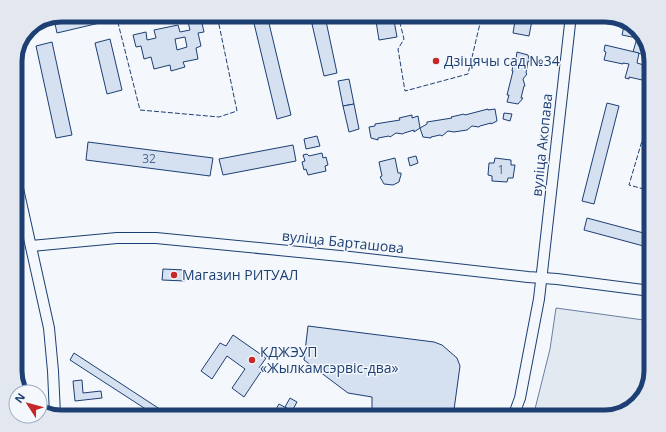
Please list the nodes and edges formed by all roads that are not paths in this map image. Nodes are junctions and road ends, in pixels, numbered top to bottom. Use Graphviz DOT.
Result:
graph roads {
  1 [pos="570,22"];
  2 [pos="22,206"];
  3 [pos="31,246"];
  4 [pos="541,278"];
  5 [pos="644,290"];
  6 [pos="55,409"];
  7 [pos="516,410"];
  1 -- 4 [label="main road, вуліца Акопава"];
  2 -- 3 [label="main road"];
  3 -- 4 [label="main road, вуліца Барташова"];
  3 -- 6 [label="main road"];
  4 -- 5 [label="main road, вуліца Барташова"];
  4 -- 7 [label="main road, вуліца Акопава"];
}
